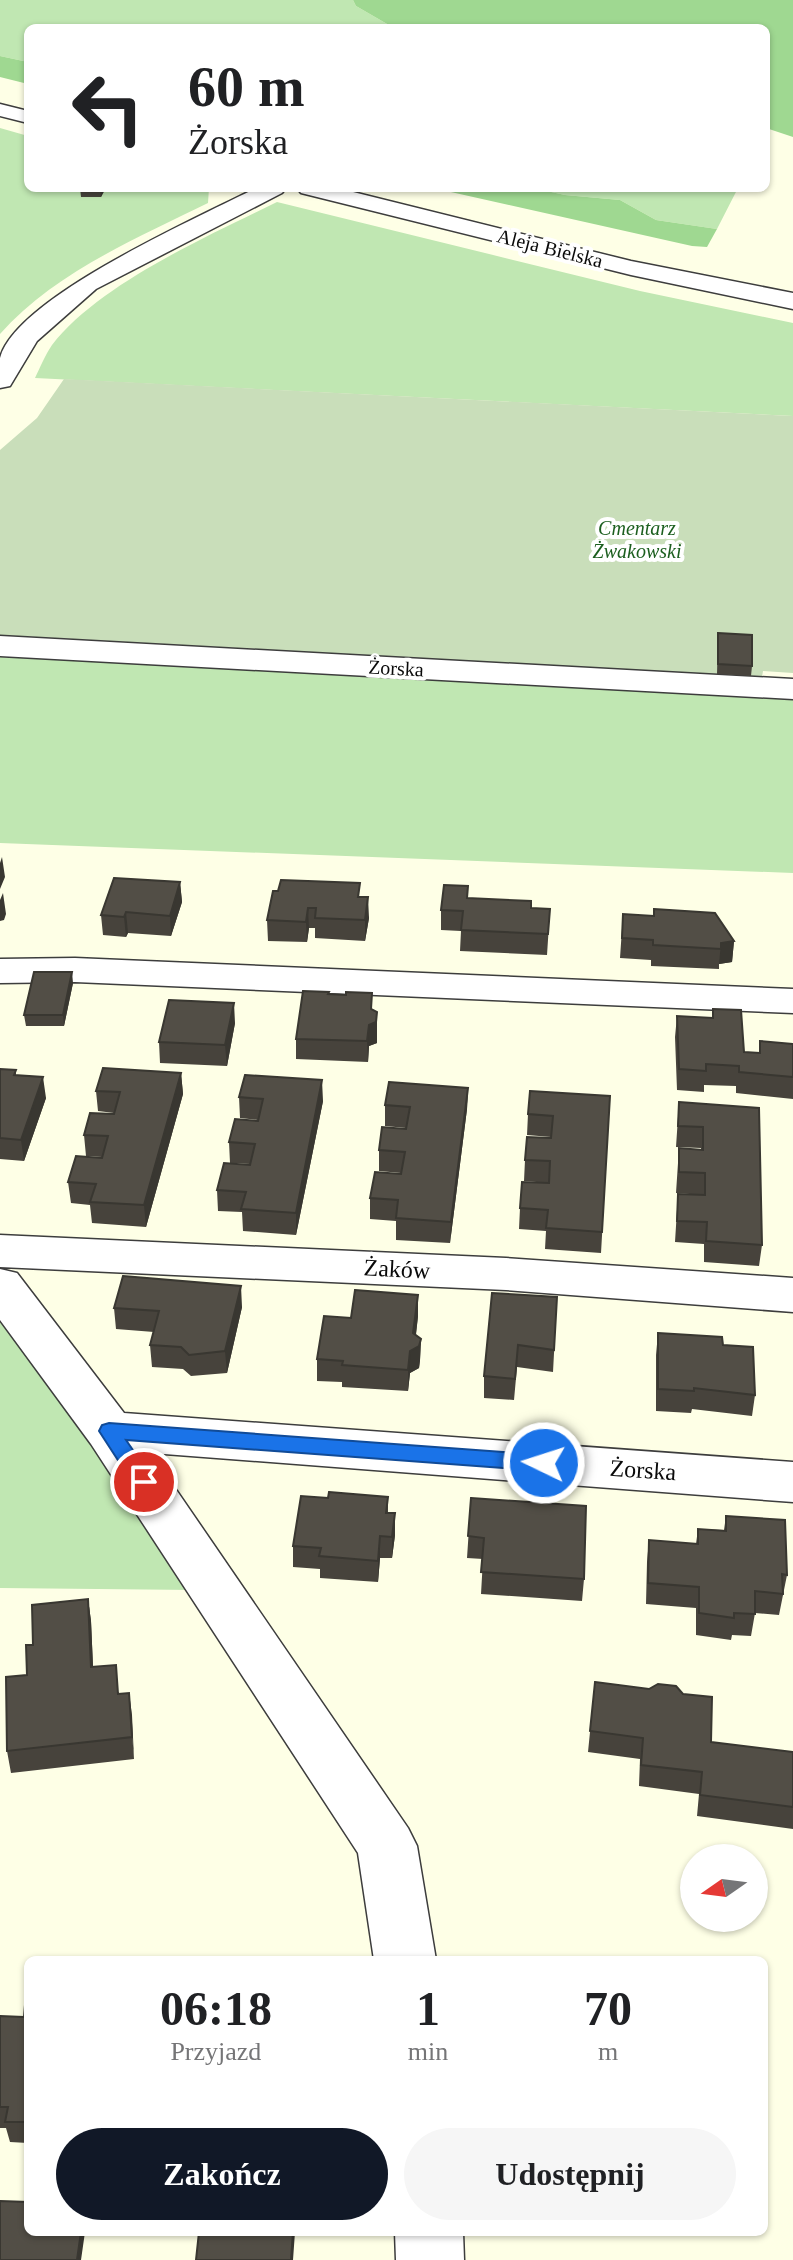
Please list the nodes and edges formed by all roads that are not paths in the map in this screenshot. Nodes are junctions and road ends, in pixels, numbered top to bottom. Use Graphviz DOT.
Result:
graph roads {
  1 [pos="0,110"];
  2 [pos="24,116"];
  3 [pos="266,192"];
  4 [pos="331,192"];
  5 [pos="417,192"];
  6 [pos="518,215"];
  7 [pos="488,220"];
  8 [pos="646,247"];
  9 [pos="793,283"];
  10 [pos="793,301"];
  11 [pos="0,380"];
  12 [pos="0,646"];
  13 [pos="793,689"];
  14 [pos="0,971"];
  15 [pos="793,1001"];
  16 [pos="0,1251"];
  17 [pos="0,1285"];
  18 [pos="793,1295"];
  19 [pos="109,1431"];
  20 [pos="793,1482"];
  21 [pos="404,1956"];
  22 [pos="429,2236"];
  23 [pos="430,2260"];
  1 -- 2 [label="street"];
  3 -- 11 [label="street"];
  4 -- 7 [label="street, Aleja Bielska"];
  5 -- 7 [label="street, Aleja Bielska"];
  6 -- 7 [label="street"];
  7 -- 10 [label="street, Aleja Bielska"];
  8 -- 9 [label="street"];
  12 -- 13 [label="street, Żorska"];
  14 -- 15 [label="street"];
  16 -- 18 [label="street, Żaków"];
  17 -- 19 [label="street"];
  19 -- 20 [label="street, Żorska"];
  19 -- 21 [label="street"];
  22 -- 23 [label="street"];
}
